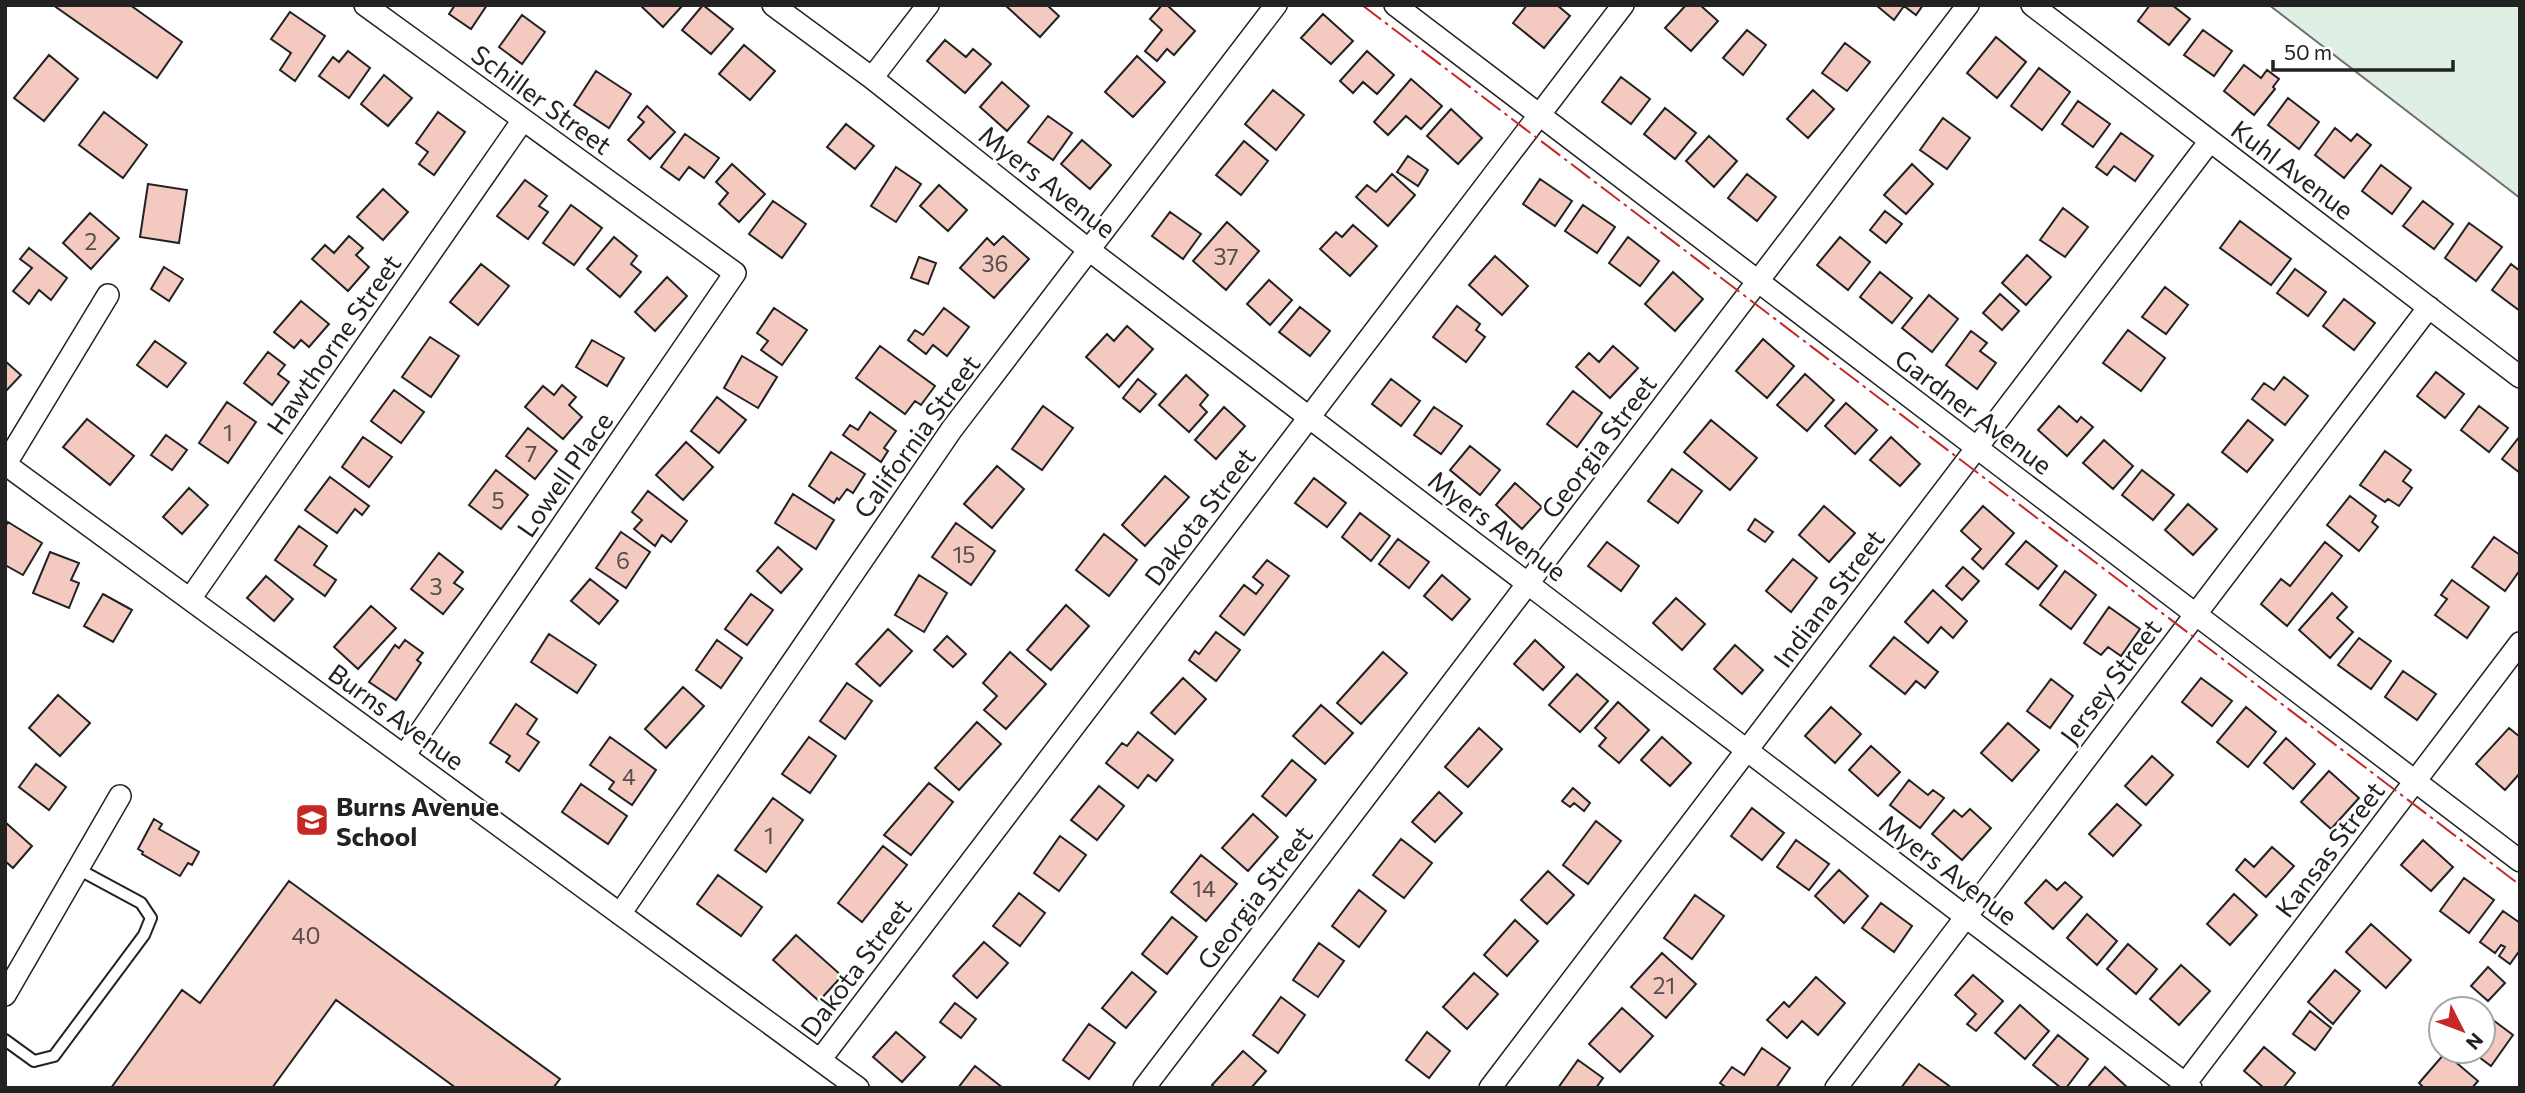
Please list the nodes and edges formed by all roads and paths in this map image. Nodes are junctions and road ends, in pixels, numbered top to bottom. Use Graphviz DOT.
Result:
graph roads {
  1 [pos="365,5"];
  2 [pos="773,5"];
  3 [pos="928,5"];
  4 [pos="1276,5"];
  5 [pos="1395,5"];
  6 [pos="1623,5"];
  7 [pos="1968,5"];
  8 [pos="2032,5"];
  9 [pos="872,78"];
  10 [pos="1539,115"];
  11 [pos="523,120"];
  12 [pos="2210,141"];
  13 [pos="687,238"];
  14 [pos="1090,250"];
  15 [pos="1758,282"];
  16 [pos="108,295"];
  17 [pos="2428,307"];
  18 [pos="2520,377"];
  19 [pos="1309,417"];
  20 [pos="1977,449"];
  21 [pos="5,464"];
  22 [pos="1528,583"];
  23 [pos="190,599"];
  24 [pos="2196,615"];
  25 [pos="2520,643"];
  26 [pos="1747,750"];
  27 [pos="404,756"];
  28 [pos="2415,781"];
  29 [pos="120,796"];
  30 [pos="2520,861"];
  31 [pos="78,869"];
  32 [pos="620,914"];
  33 [pos="1966,917"];
  34 [pos="5,995"];
  35 [pos="5,1040"];
  36 [pos="820,1060"];
  37 [pos="2186,1086"];
  38 [pos="858,1088"];
  39 [pos="1144,1088"];
  40 [pos="1490,1088"];
  41 [pos="1836,1088"];
  1 -- 11 [label="street, Schiller Street"];
  2 -- 9 [label="street, Myers Avenue"];
  3 -- 9 [label="street"];
  4 -- 14 [label="street, California Street"];
  5 -- 10 [label="street, Gardner Avenue"];
  6 -- 10 [label="street, Dakota Street"];
  7 -- 15 [label="street, Georgia Street"];
  8 -- 12 [label="street, Kuhl Avenue"];
  9 -- 14 [label="street, Myers Avenue"];
  10 -- 15 [label="street, Gardner Avenue"];
  10 -- 19 [label="street, Dakota Street"];
  11 -- 13 [label="street, Schiller Street"];
  11 -- 23 [label="street, Hawthorne Street"];
  12 -- 17 [label="street, Kuhl Avenue"];
  12 -- 20 [label="street, Indiana Street"];
  13 -- 27 [label="street, Lowell Place"];
  14 -- 19 [label="street, Myers Avenue"];
  14 -- 32 [label="street, California Street"];
  15 -- 20 [label="street, Gardner Avenue"];
  15 -- 22 [label="street, Georgia Street"];
  16 -- 21 [label="street"];
  17 -- 18 [label="street, Kuhl Avenue"];
  17 -- 24 [label="street, Jersey Street"];
  19 -- 22 [label="street, Myers Avenue"];
  19 -- 36 [label="street, Dakota Street"];
  20 -- 24 [label="street, Gardner Avenue"];
  20 -- 26 [label="street, Indiana Street"];
  21 -- 23 [label="street, Burns Avenue"];
  22 -- 26 [label="street, Myers Avenue"];
  22 -- 39 [label="street, Georgia Street"];
  23 -- 27 [label="street, Burns Avenue"];
  24 -- 28 [label="street, Gardner Avenue"];
  24 -- 33 [label="street, Jersey Street"];
  25 -- 28 [label="street, Kansas Street"];
  26 -- 33 [label="street, Myers Avenue"];
  26 -- 40 [label="street, Indiana Street"];
  27 -- 32 [label="street, Burns Avenue"];
  28 -- 30 [label="street, Gardner Avenue"];
  28 -- 37 [label="street, Kansas Street"];
  29 -- 31 [label="street"];
  31 -- 34 [label="street"];
  31 -- 35 [label="lane"];
  32 -- 36 [label="street, Burns Avenue"];
  33 -- 37 [label="street, Myers Avenue"];
  33 -- 41 [label="street, Jersey Street"];
  36 -- 38 [label="street, Burns Avenue"];
}
